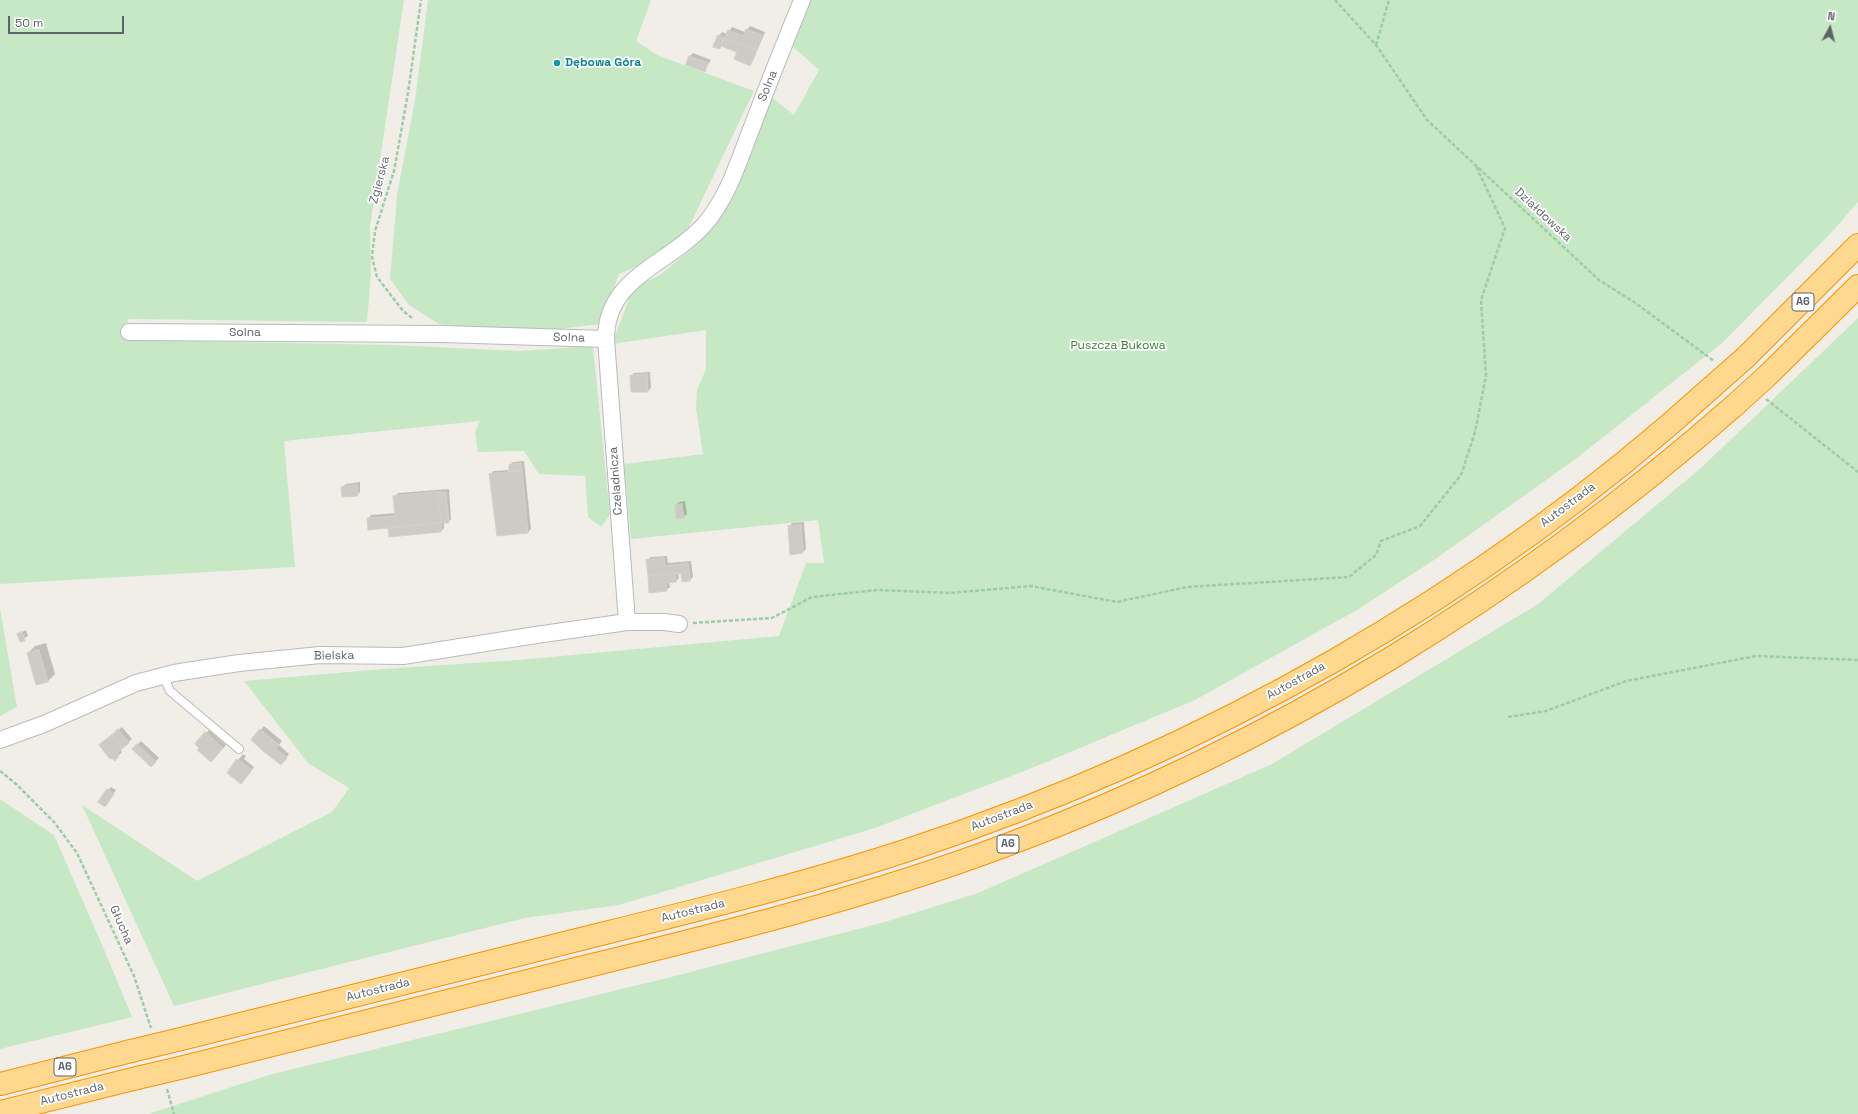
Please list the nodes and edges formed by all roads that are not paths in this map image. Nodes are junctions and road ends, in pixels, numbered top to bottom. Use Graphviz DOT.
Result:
graph roads {
  1 [pos="802,0"];
  2 [pos="1858,245"];
  3 [pos="1858,286"];
  4 [pos="129,332"];
  5 [pos="606,339"];
  6 [pos="627,622"];
  7 [pos="680,624"];
  8 [pos="163,675"];
  9 [pos="0,740"];
  10 [pos="239,749"];
  11 [pos="0,1084"];
  12 [pos="0,1112"];
  1 -- 5 [label="street, Solna"];
  2 -- 11 [label="highway, Autostrada / A6, bridge"];
  3 -- 12 [label="highway, Autostrada / A6, bridge"];
  4 -- 5 [label="street, Solna"];
  5 -- 6 [label="street, Czeladnicza"];
  6 -- 7 [label="street, Bielska"];
  6 -- 8 [label="street, Bielska"];
  8 -- 9 [label="street, Bielska"];
  8 -- 10 [label="lane"];
}
